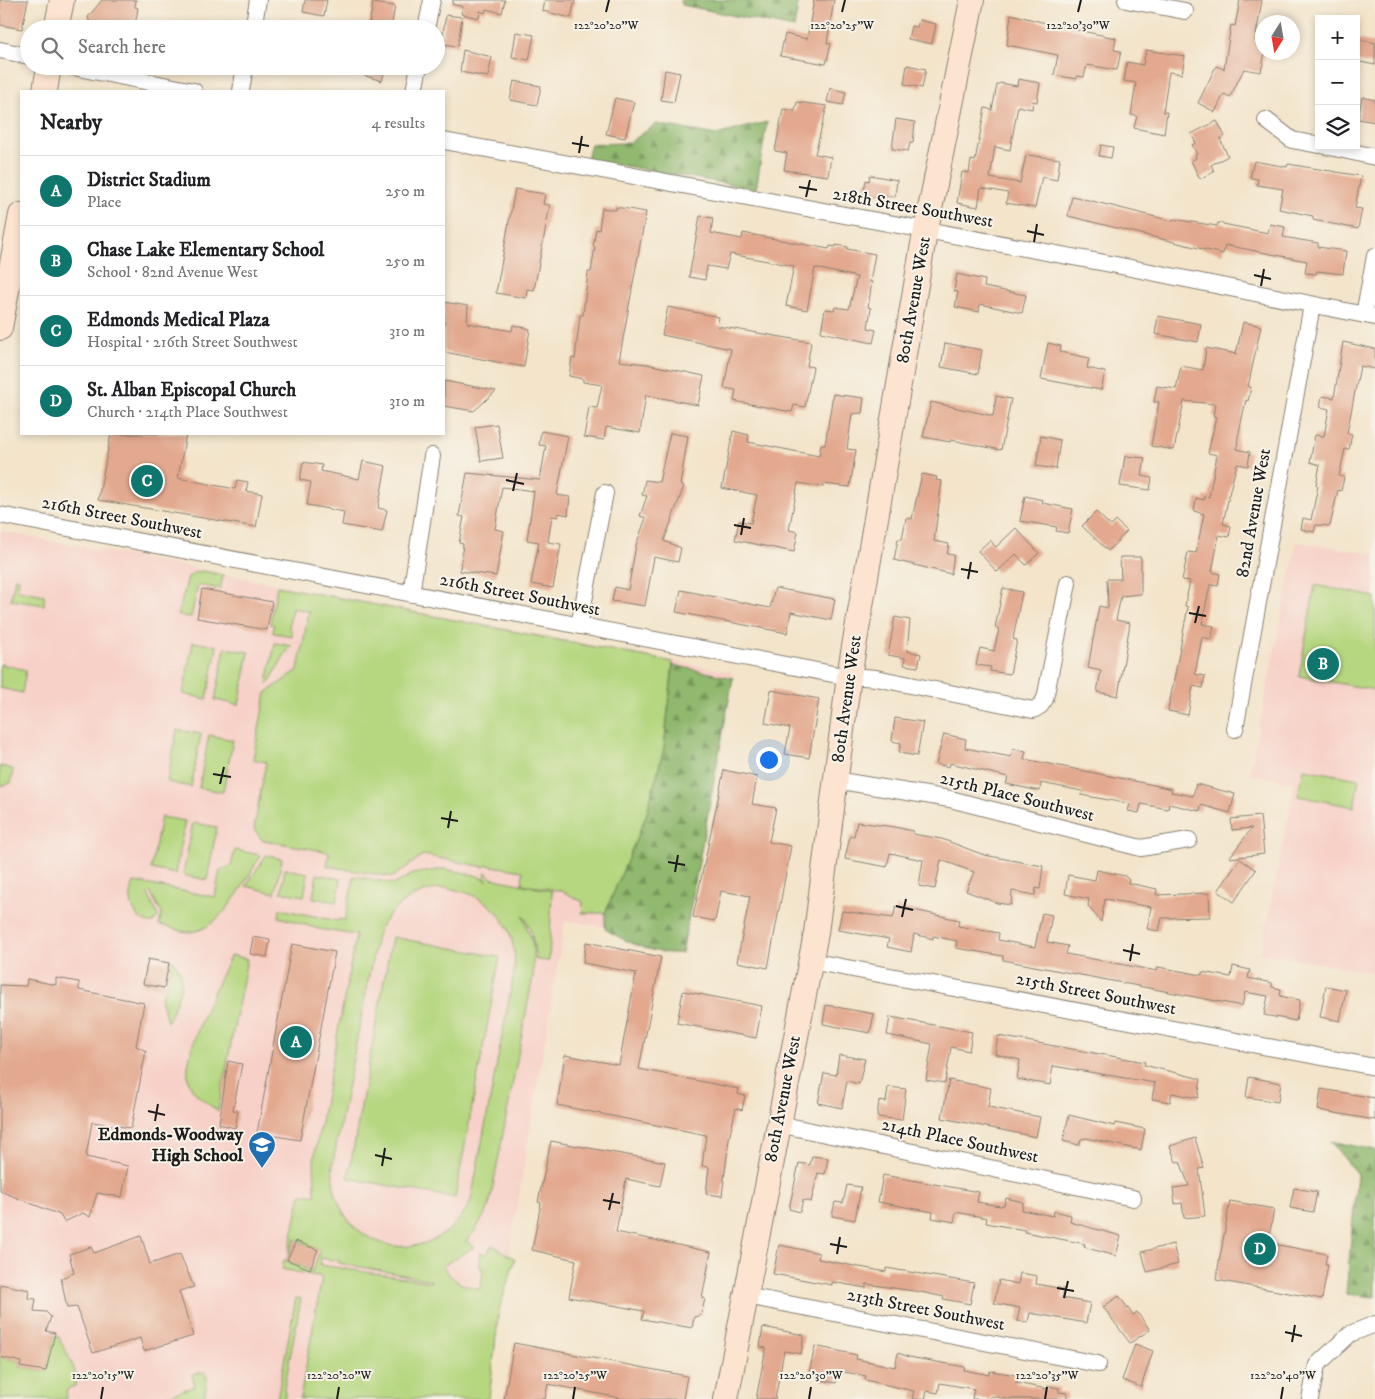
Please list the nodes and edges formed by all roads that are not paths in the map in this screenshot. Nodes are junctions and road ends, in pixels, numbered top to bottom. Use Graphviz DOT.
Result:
graph roads {
  1 [pos="62,0"];
  2 [pos="258,0"];
  3 [pos="432,0"];
  4 [pos="972,0"];
  5 [pos="1126,0"];
  6 [pos="1185,11"];
  7 [pos="58,20"];
  8 [pos="255,20"];
  9 [pos="428,20"];
  10 [pos="0,50"];
  11 [pos="20,54"];
  12 [pos="48,75"];
  13 [pos="113,75"];
  14 [pos="244,75"];
  15 [pos="417,75"];
  16 [pos="45,90"];
  17 [pos="189,90"];
  18 [pos="241,90"];
  19 [pos="414,90"];
  20 [pos="1266,120"];
  21 [pos="445,141"];
  22 [pos="1315,144"];
  23 [pos="1344,150"];
  24 [pos="1375,157"];
  25 [pos="20,220"];
  26 [pos="926,231"];
  27 [pos="1375,256"];
  28 [pos="1312,305"];
  29 [pos="1370,316"];
  30 [pos="0,328"];
  31 [pos="432,456"];
  32 [pos="605,493"];
  33 [pos="0,515"];
  34 [pos="1068,583"];
  35 [pos="411,594"];
  36 [pos="579,626"];
  37 [pos="849,676"];
  38 [pos="1235,729"];
  39 [pos="835,780"];
  40 [pos="1189,840"];
  41 [pos="810,961"];
  42 [pos="1375,1067"];
  43 [pos="778,1124"];
  44 [pos="1133,1198"];
  45 [pos="746,1296"];
  46 [pos="1375,1324"];
  47 [pos="1098,1364"];
  48 [pos="726,1399"];
  49 [pos="1310,1399"];
  1 -- 7 [label="street"];
  2 -- 8 [label="street"];
  3 -- 9 [label="street"];
  4 -- 26 [label="street, 80th Avenue West"];
  5 -- 6 [label="street"];
  10 -- 11 [label="street"];
  12 -- 16 [label="street"];
  13 -- 17 [label="street"];
  14 -- 18 [label="street"];
  15 -- 19 [label="street"];
  20 -- 22 [label="street"];
  21 -- 26 [label="street, 218th Street Southwest"];
  23 -- 24 [label="street"];
  25 -- 30 [label="street"];
  26 -- 28 [label="street, 218th Street Southwest"];
  26 -- 37 [label="street, 80th Avenue West"];
  27 -- 29 [label="street"];
  28 -- 29 [label="street, 218th Street Southwest"];
  28 -- 38 [label="street, 82nd Avenue West"];
  31 -- 35 [label="street"];
  32 -- 36 [label="street"];
  33 -- 35 [label="street, 216th Street Southwest"];
  34 -- 37 [label="street, 216th Street Southwest"];
  35 -- 36 [label="street, 216th Street Southwest"];
  36 -- 37 [label="street, 216th Street Southwest"];
  37 -- 39 [label="street, 80th Avenue West"];
  39 -- 40 [label="street, 215th Place Southwest"];
  39 -- 41 [label="street, 80th Avenue West"];
  41 -- 42 [label="street, 215th Street Southwest"];
  41 -- 43 [label="street, 80th Avenue West"];
  43 -- 44 [label="street, 214th Place Southwest"];
  43 -- 45 [label="street, 80th Avenue West"];
  45 -- 47 [label="street, 213th Street Southwest"];
  45 -- 48 [label="street, 80th Avenue West"];
  46 -- 49 [label="street"];
}
